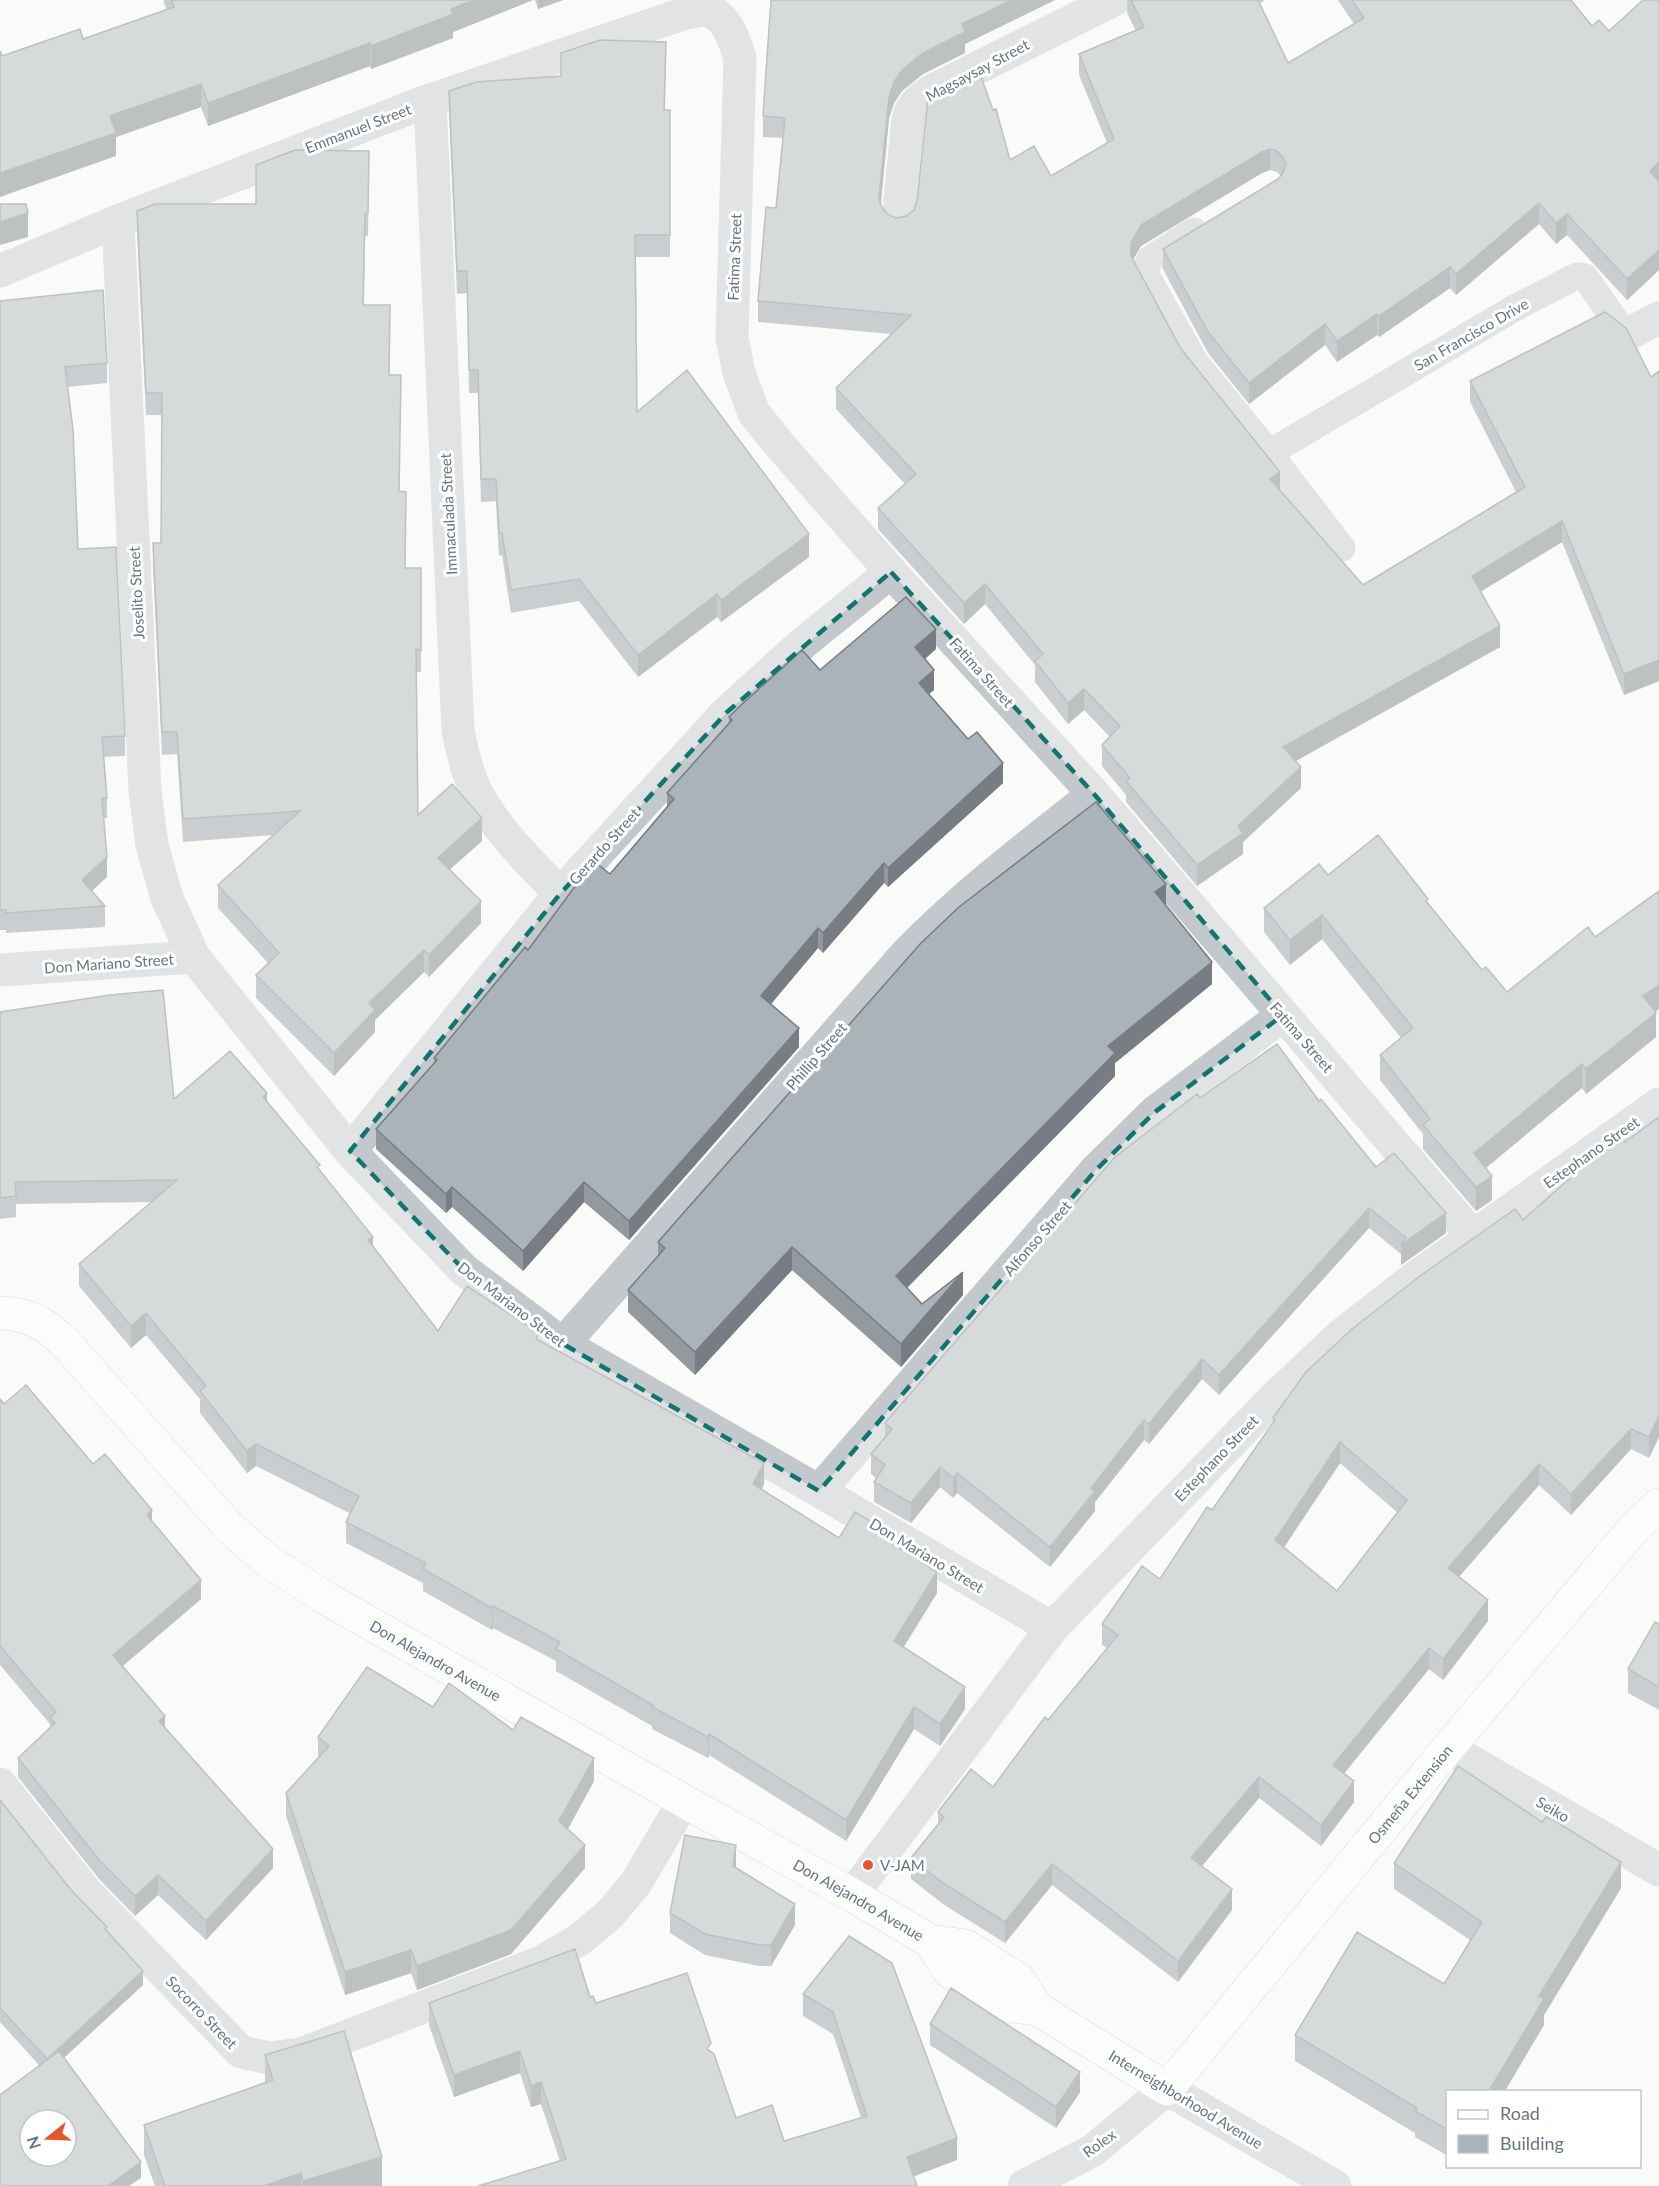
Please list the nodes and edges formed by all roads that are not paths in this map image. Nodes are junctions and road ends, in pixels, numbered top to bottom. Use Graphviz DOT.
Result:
graph roads {
  1 [pos="1114,0"];
  2 [pos="721,18"];
  3 [pos="430,100"];
  4 [pos="1220,216"];
  5 [pos="118,220"];
  6 [pos="898,220"];
  7 [pos="0,271"];
  8 [pos="1646,325"];
  9 [pos="1269,453"];
  10 [pos="1342,548"];
  11 [pos="891,572"];
  12 [pos="1094,794"];
  13 [pos="560,894"];
  14 [pos="194,957"];
  15 [pos="0,970"];
  16 [pos="1283,1015"];
  17 [pos="1659,1104"];
  18 [pos="350,1151"];
  19 [pos="1473,1236"];
  20 [pos="0,1313"];
  21 [pos="563,1344"];
  22 [pos="819,1491"];
  23 [pos="1659,1505"];
  24 [pos="1052,1628"];
  25 [pos="1448,1748"];
  26 [pos="0,1784"];
  27 [pos="684,1801"];
  28 [pos="1659,1870"];
  29 [pos="852,1894"];
  30 [pos="930,1941"];
  31 [pos="1167,2089"];
  32 [pos="1024,2186"];
  33 [pos="1335,2186"];
  1 -- 6 [label="street, Magsaysay Street"];
  2 -- 3 [label="street, Emmanuel Street"];
  2 -- 11 [label="street, Fatima Street"];
  3 -- 5 [label="street, Emmanuel Street"];
  3 -- 13 [label="street, Immaculada Street"];
  4 -- 9 [label="lane"];
  5 -- 7 [label="street, Emmanuel Street"];
  5 -- 14 [label="street, Joselito Street"];
  8 -- 9 [label="lane, San Francisco Drive"];
  9 -- 10 [label="lane"];
  11 -- 12 [label="street, Fatima Street"];
  11 -- 13 [label="street, Gerardo Street"];
  12 -- 16 [label="street, Fatima Street"];
  12 -- 21 [label="street, Phillip Street"];
  13 -- 18 [label="street, Gerardo Street"];
  14 -- 15 [label="street, Don Mariano Street"];
  14 -- 18 [label="street, Don Mariano Street"];
  16 -- 19 [label="street, Fatima Street"];
  16 -- 22 [label="street, Alfonso Street"];
  17 -- 19 [label="street, Estephano Street"];
  18 -- 21 [label="street, Don Mariano Street"];
  19 -- 24 [label="street, Estephano Street"];
  20 -- 27 [label="street, Don Alejandro Avenue"];
  21 -- 22 [label="street, Don Mariano Street"];
  22 -- 24 [label="street, Don Mariano Street"];
  23 -- 25 [label="street, Osmeña Extension"];
  24 -- 29 [label="street, Estephano Street"];
  25 -- 28 [label="street, Seiko"];
  25 -- 31 [label="street, Osmeña Extension"];
  26 -- 27 [label="street, Socorro Street"];
  27 -- 29 [label="street, Don Alejandro Avenue"];
  29 -- 30 [label="street, Don Alejandro Avenue"];
  30 -- 31 [label="street, Interneighborhood Avenue"];
  31 -- 32 [label="street, Rolex"];
  31 -- 33 [label="street, Interneighborhood Avenue"];
}
